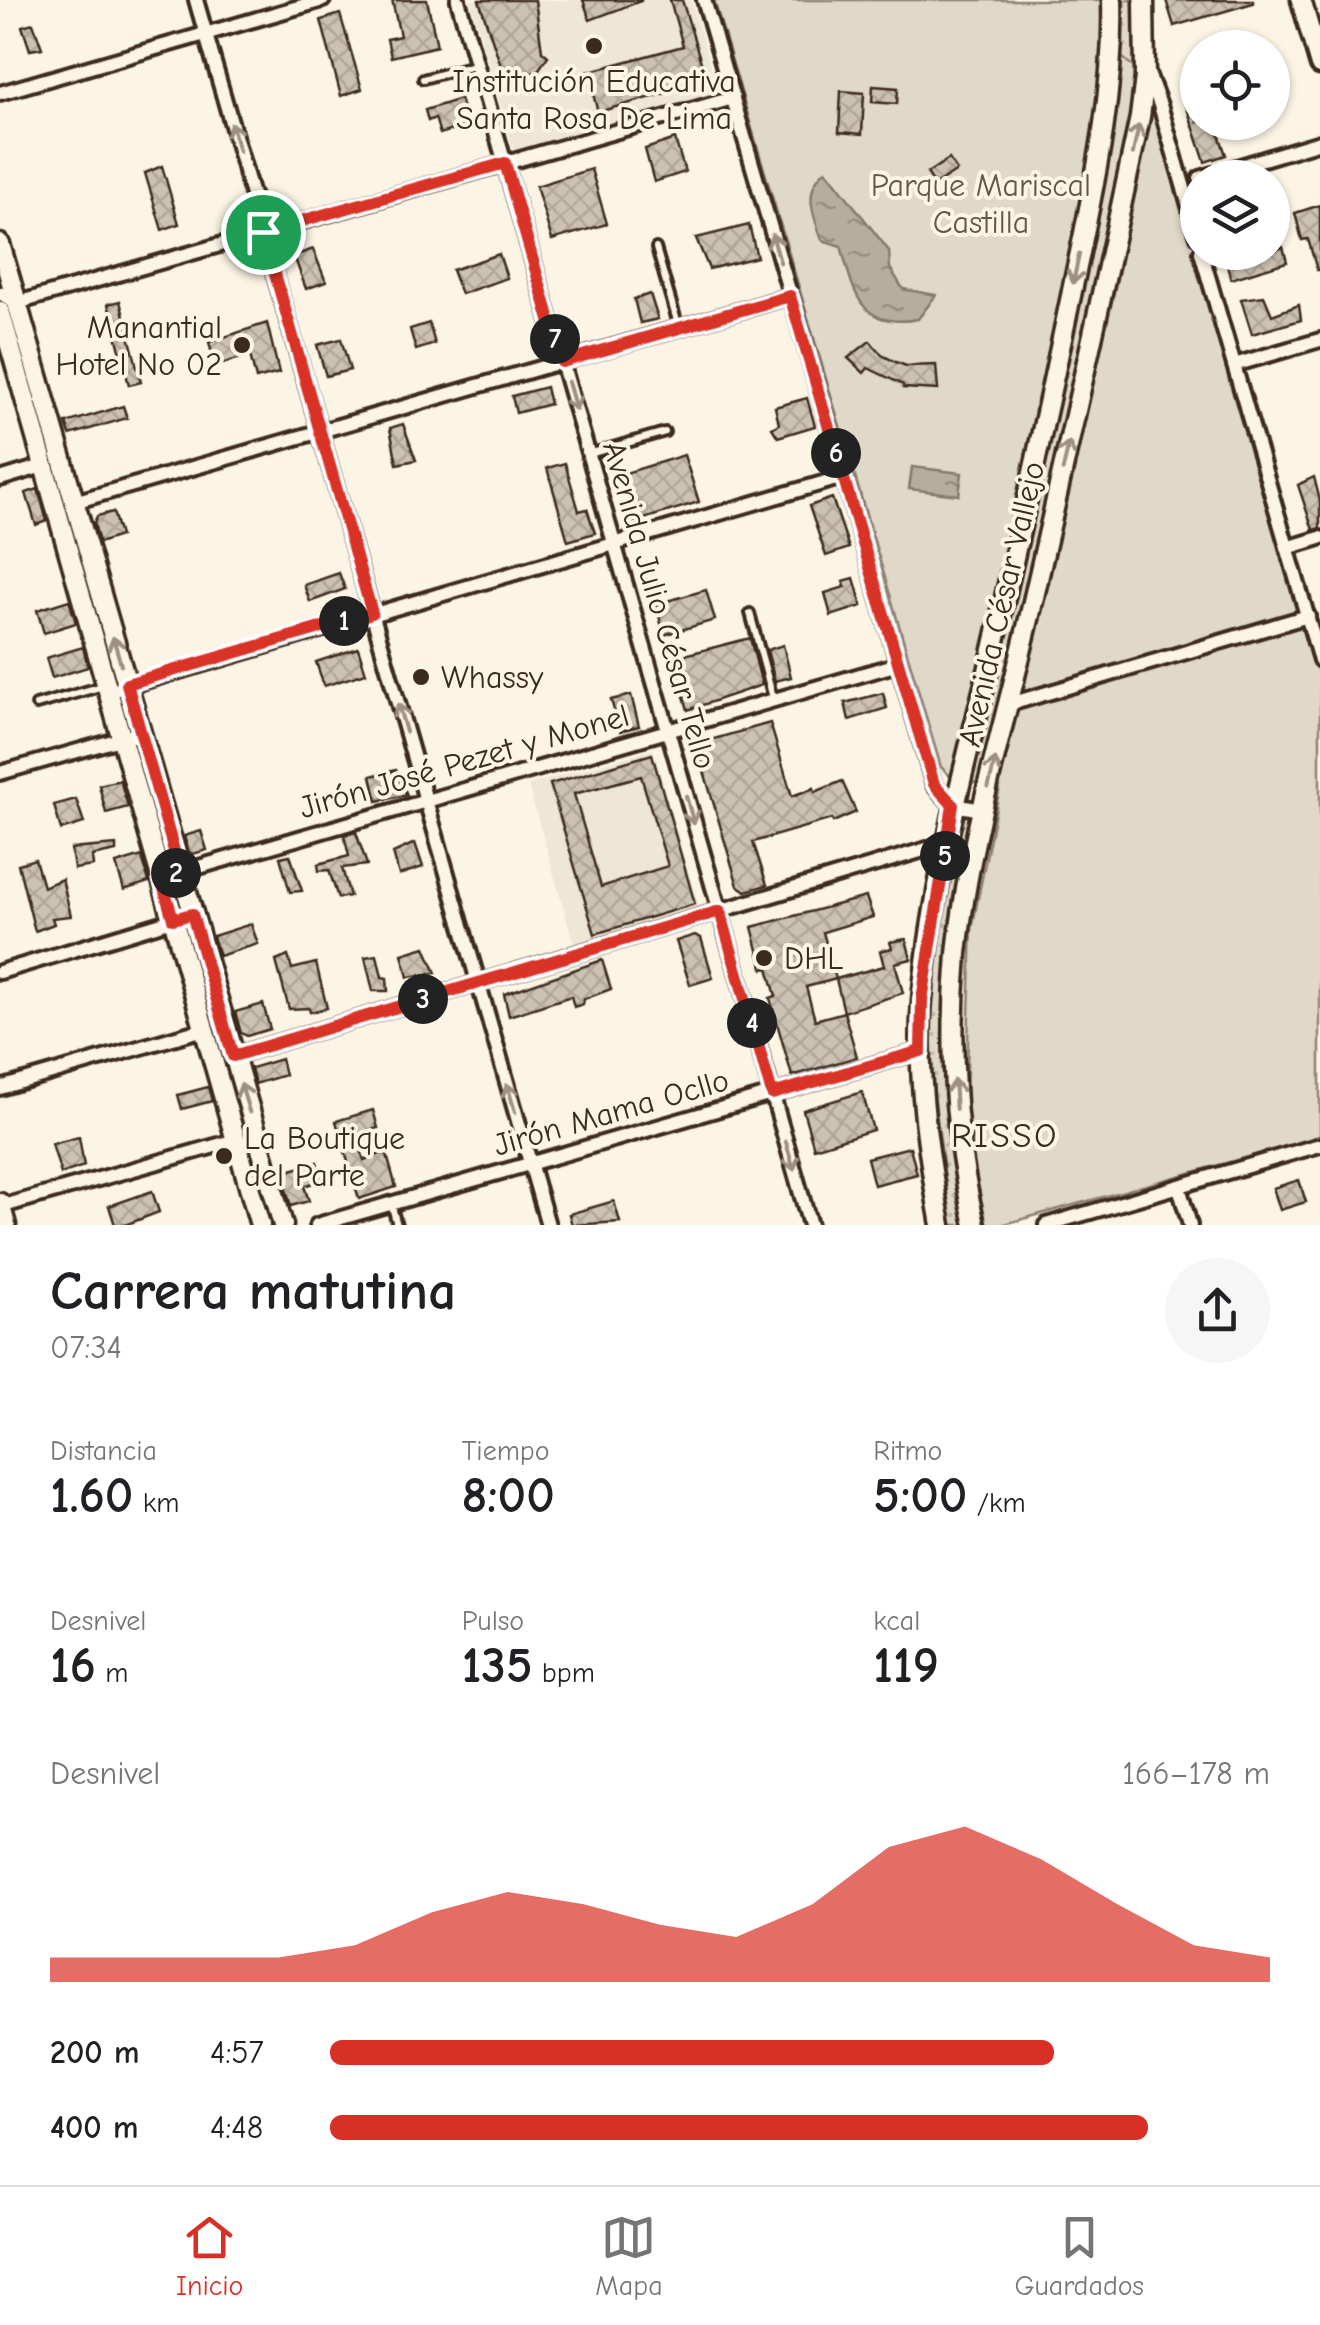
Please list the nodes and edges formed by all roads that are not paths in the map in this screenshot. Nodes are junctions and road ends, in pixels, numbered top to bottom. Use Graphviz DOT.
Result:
graph roads {
  1 [pos="196,0"];
  2 [pos="323,0"];
  3 [pos="458,0"];
  4 [pos="704,0"];
  5 [pos="1112,0"];
  6 [pos="1144,0"];
  7 [pos="1301,0"];
  8 [pos="206,34"];
  9 [pos="476,64"];
  10 [pos="1145,66"];
  11 [pos="1320,66"];
  12 [pos="422,80"];
  13 [pos="0,93"];
  14 [pos="733,98"];
  15 [pos="1320,142"];
  16 [pos="1185,160"];
  17 [pos="1258,160"];
  18 [pos="505,163"];
  19 [pos="263,232"];
  20 [pos="0,244"];
  21 [pos="656,248"];
  22 [pos="1207,270"];
  23 [pos="0,293"];
  24 [pos="790,296"];
  25 [pos="8,307"];
  26 [pos="1065,323"];
  27 [pos="678,328"];
  28 [pos="1095,330"];
  29 [pos="1320,340"];
  30 [pos="562,362"];
  31 [pos="1234,366"];
  32 [pos="1055,367"];
  33 [pos="1084,375"];
  34 [pos="320,431"];
  35 [pos="665,432"];
  36 [pos="588,454"];
  37 [pos="43,466"];
  38 [pos="842,477"];
  39 [pos="0,478"];
  40 [pos="74,502"];
  41 [pos="1320,538"];
  42 [pos="614,543"];
  43 [pos="1288,548"];
  44 [pos="750,612"];
  45 [pos="372,613"];
  46 [pos="1308,616"];
  47 [pos="1320,660"];
  48 [pos="898,664"];
  49 [pos="127,684"];
  50 [pos="107,689"];
  51 [pos="773,700"];
  52 [pos="1010,704"];
  53 [pos="36,705"];
  54 [pos="668,730"];
  55 [pos="141,733"];
  56 [pos="121,739"];
  57 [pos="0,773"];
  58 [pos="426,801"];
  59 [pos="953,805"];
  60 [pos="983,810"];
  61 [pos="947,844"];
  62 [pos="180,872"];
  63 [pos="161,878"];
  64 [pos="720,911"];
  65 [pos="192,914"];
  66 [pos="173,919"];
  67 [pos="0,972"];
  68 [pos="478,983"];
  69 [pos="204,1029"];
  70 [pos="921,1051"];
  71 [pos="233,1056"];
  72 [pos="0,1088"];
  73 [pos="772,1094"];
  74 [pos="236,1140"];
  75 [pos="1320,1145"];
  76 [pos="530,1164"];
  77 [pos="1179,1187"];
  78 [pos="391,1204"];
  79 [pos="0,1205"];
  80 [pos="6,1225"];
  81 [pos="260,1225"];
  82 [pos="283,1225"];
  83 [pos="317,1225"];
  84 [pos="397,1225"];
  85 [pos="548,1225"];
  86 [pos="810,1225"];
  87 [pos="941,1225"];
  88 [pos="975,1225"];
  89 [pos="1046,1225"];
  90 [pos="1190,1225"];
  1 -- 8 [label="street"];
  2 -- 8 [label="street"];
  3 -- 9 [label="street, Avenida Julio César Tello"];
  4 -- 14 [label="street"];
  5 -- 26 [label="main road, Avenida César Vallejo, one-way"];
  6 -- 10 [label="main road, Avenida César Vallejo"];
  7 -- 11 [label="main road"];
  8 -- 13 [label="street"];
  19 -- 8 [label="street, one-way"];
  9 -- 12 [label="lane"];
  9 -- 18 [label="street, Avenida Julio César Tello"];
  10 -- 16 [label="street"];
  28 -- 10 [label="main road, Avenida César Vallejo, one-way"];
  14 -- 18 [label="street"];
  24 -- 14 [label="street, one-way"];
  15 -- 17 [label="street"];
  18 -- 19 [label="street"];
  18 -- 30 [label="street, Avenida Julio César Tello"];
  19 -- 25 [label="street"];
  19 -- 34 [label="street"];
  20 -- 25 [label="main road"];
  21 -- 27 [label="lane"];
  22 -- 31 [label="street"];
  23 -- 25 [label="street"];
  24 -- 27 [label="street"];
  24 -- 38 [label="street"];
  25 -- 37 [label="main road"];
  25 -- 40 [label="main road"];
  26 -- 28 [label="main road"];
  26 -- 32 [label="main road, Avenida César Vallejo"];
  27 -- 30 [label="street"];
  28 -- 33 [label="main road, Avenida César Vallejo"];
  29 -- 31 [label="street"];
  30 -- 34 [label="street"];
  30 -- 36 [label="street, Avenida Julio César Tello, one-way"];
  31 -- 43 [label="street"];
  32 -- 33 [label="main road"];
  32 -- 59 [label="main road, Avenida César Vallejo"];
  52 -- 33 [label="main road, Avenida César Vallejo, one-way"];
  34 -- 40 [label="street"];
  34 -- 45 [label="street"];
  35 -- 36 [label="lane"];
  36 -- 42 [label="street, Avenida Julio César Tello"];
  37 -- 39 [label="street"];
  37 -- 50 [label="main road"];
  38 -- 42 [label="street"];
  38 -- 48 [label="street"];
  49 -- 40 [label="main road, one-way"];
  41 -- 43 [label="street"];
  42 -- 45 [label="street"];
  42 -- 54 [label="street, Avenida Julio César Tello"];
  43 -- 46 [label="street"];
  44 -- 51 [label="lane"];
  45 -- 49 [label="street"];
  58 -- 45 [label="street, one-way"];
  46 -- 47 [label="street"];
  46 -- 52 [label="street"];
  48 -- 51 [label="street, Jirón José Pezet y Monel"];
  48 -- 59 [label="street"];
  49 -- 50 [label="street"];
  49 -- 55 [label="main road"];
  50 -- 53 [label="lane"];
  50 -- 56 [label="main road"];
  51 -- 54 [label="street, Jirón José Pezet y Monel"];
  60 -- 52 [label="main road, Avenida César Vallejo, one-way"];
  54 -- 58 [label="street, Jirón José Pezet y Monel"];
  54 -- 64 [label="street, Avenida Julio César Tello, one-way"];
  55 -- 56 [label="street"];
  55 -- 62 [label="main road"];
  56 -- 57 [label="street"];
  56 -- 63 [label="main road"];
  58 -- 62 [label="street, Jirón José Pezet y Monel"];
  58 -- 68 [label="street"];
  59 -- 60 [label="street"];
  59 -- 61 [label="main road, Avenida César Vallejo"];
  88 -- 60 [label="main road, Avenida César Vallejo, one-way"];
  61 -- 64 [label="street"];
  61 -- 70 [label="main road, Avenida César Vallejo"];
  62 -- 63 [label="street, Jirón José Pezet y Monel"];
  62 -- 65 [label="main road"];
  63 -- 66 [label="main road"];
  64 -- 68 [label="street"];
  64 -- 73 [label="street, Avenida Julio César Tello"];
  65 -- 66 [label="street"];
  65 -- 71 [label="main road"];
  66 -- 67 [label="street"];
  66 -- 69 [label="main road"];
  68 -- 71 [label="street"];
  76 -- 68 [label="street, one-way"];
  69 -- 72 [label="street"];
  69 -- 74 [label="main road"];
  70 -- 73 [label="street, Jirón Mama Ocllo"];
  70 -- 87 [label="main road, Avenida César Vallejo"];
  82 -- 71 [label="main road, one-way"];
  73 -- 76 [label="street, Jirón Mama Ocllo"];
  73 -- 86 [label="street, Avenida Julio César Tello, one-way"];
  74 -- 79 [label="street"];
  74 -- 81 [label="main road"];
  75 -- 77 [label="street"];
  76 -- 78 [label="street, Jirón Mama Ocllo"];
  76 -- 85 [label="street"];
  77 -- 89 [label="street"];
  77 -- 90 [label="street"];
  78 -- 83 [label="street, Jirón Mama Ocllo"];
  78 -- 84 [label="lane"];
  79 -- 80 [label="main road"];
}
